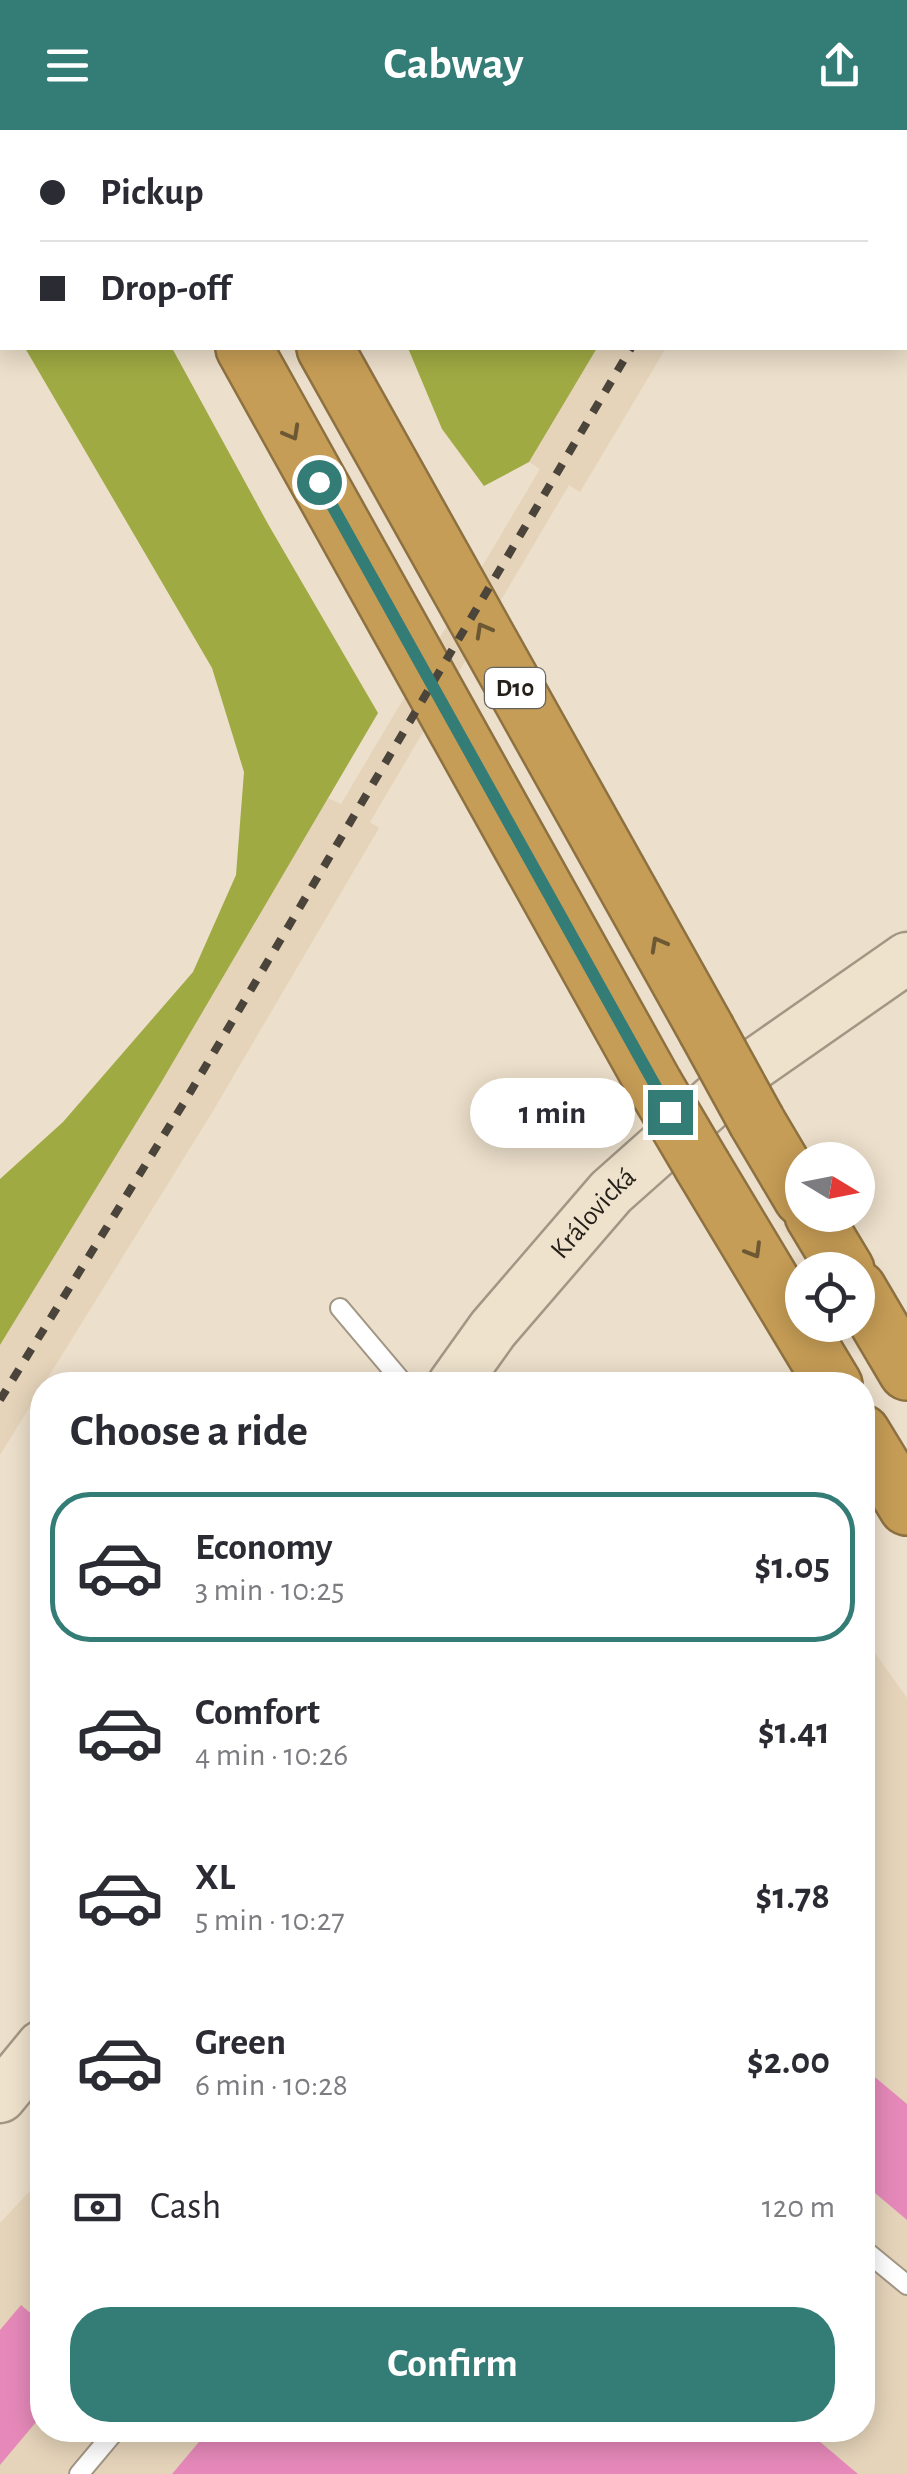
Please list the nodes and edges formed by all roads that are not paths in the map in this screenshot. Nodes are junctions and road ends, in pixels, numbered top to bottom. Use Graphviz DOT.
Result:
graph roads {
  1 [pos="245,350"];
  2 [pos="326,350"];
  3 [pos="907,958"];
  4 [pos="785,1169"];
  5 [pos="340,1308"];
  6 [pos="875,1318"];
  7 [pos="394,1372"];
  8 [pos="461,1372"];
  9 [pos="826,1372"];
  10 [pos="907,1372"];
  11 [pos="875,1454"];
  12 [pos="907,1507"];
  13 [pos="30,2061"];
  14 [pos="0,2097"];
  15 [pos="875,2259"];
  16 [pos="907,2286"];
  17 [pos="106,2442"];
  18 [pos="78,2474"];
  1 -- 9 [label="highway, D10, one-way, bridge"];
  4 -- 2 [label="highway, D10, one-way, bridge"];
  3 -- 8 [label="main road, Královická"];
  5 -- 7 [label="lane"];
  6 -- 10 [label="highway"];
  11 -- 12 [label="highway"];
  13 -- 14 [label="main road"];
  15 -- 16 [label="lane"];
  17 -- 18 [label="lane"];
}
